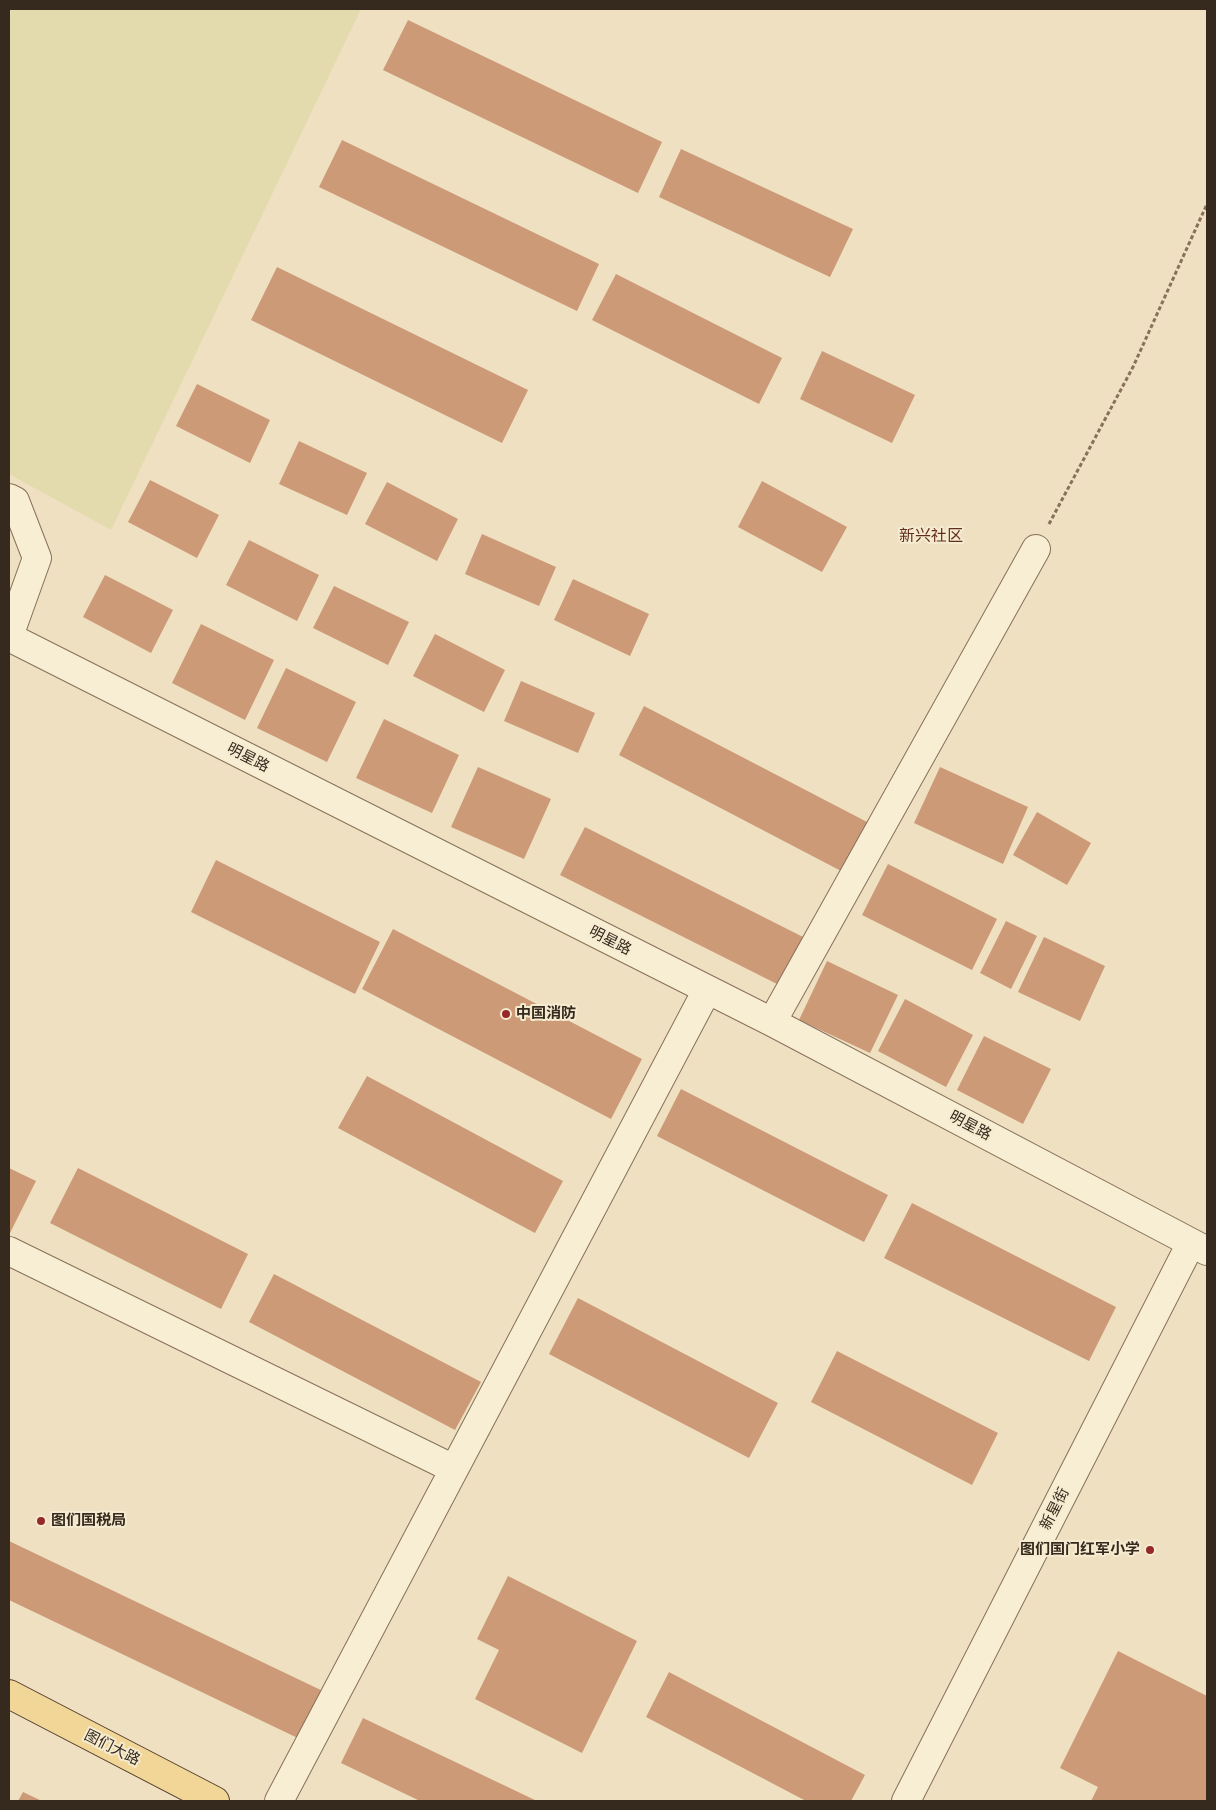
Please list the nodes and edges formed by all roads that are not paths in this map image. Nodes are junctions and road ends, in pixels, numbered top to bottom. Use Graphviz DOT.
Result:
graph roads {
  1 [pos="9,498"];
  2 [pos="1036,550"];
  3 [pos="9,637"];
  4 [pos="707,990"];
  5 [pos="772,1022"];
  6 [pos="1199,1247"];
  7 [pos="9,1251"];
  8 [pos="454,1469"];
  9 [pos="9,1694"];
  10 [pos="215,1801"];
  11 [pos="279,1801"];
  12 [pos="906,1801"];
  1 -- 3 [label="street"];
  2 -- 5 [label="street"];
  3 -- 4 [label="street, 明星路"];
  4 -- 5 [label="street, 明星路"];
  4 -- 8 [label="street"];
  5 -- 6 [label="street, 明星路"];
  6 -- 12 [label="street, 新星街"];
  7 -- 8 [label="street"];
  8 -- 11 [label="street"];
  9 -- 10 [label="main road, 图们大路"];
}
